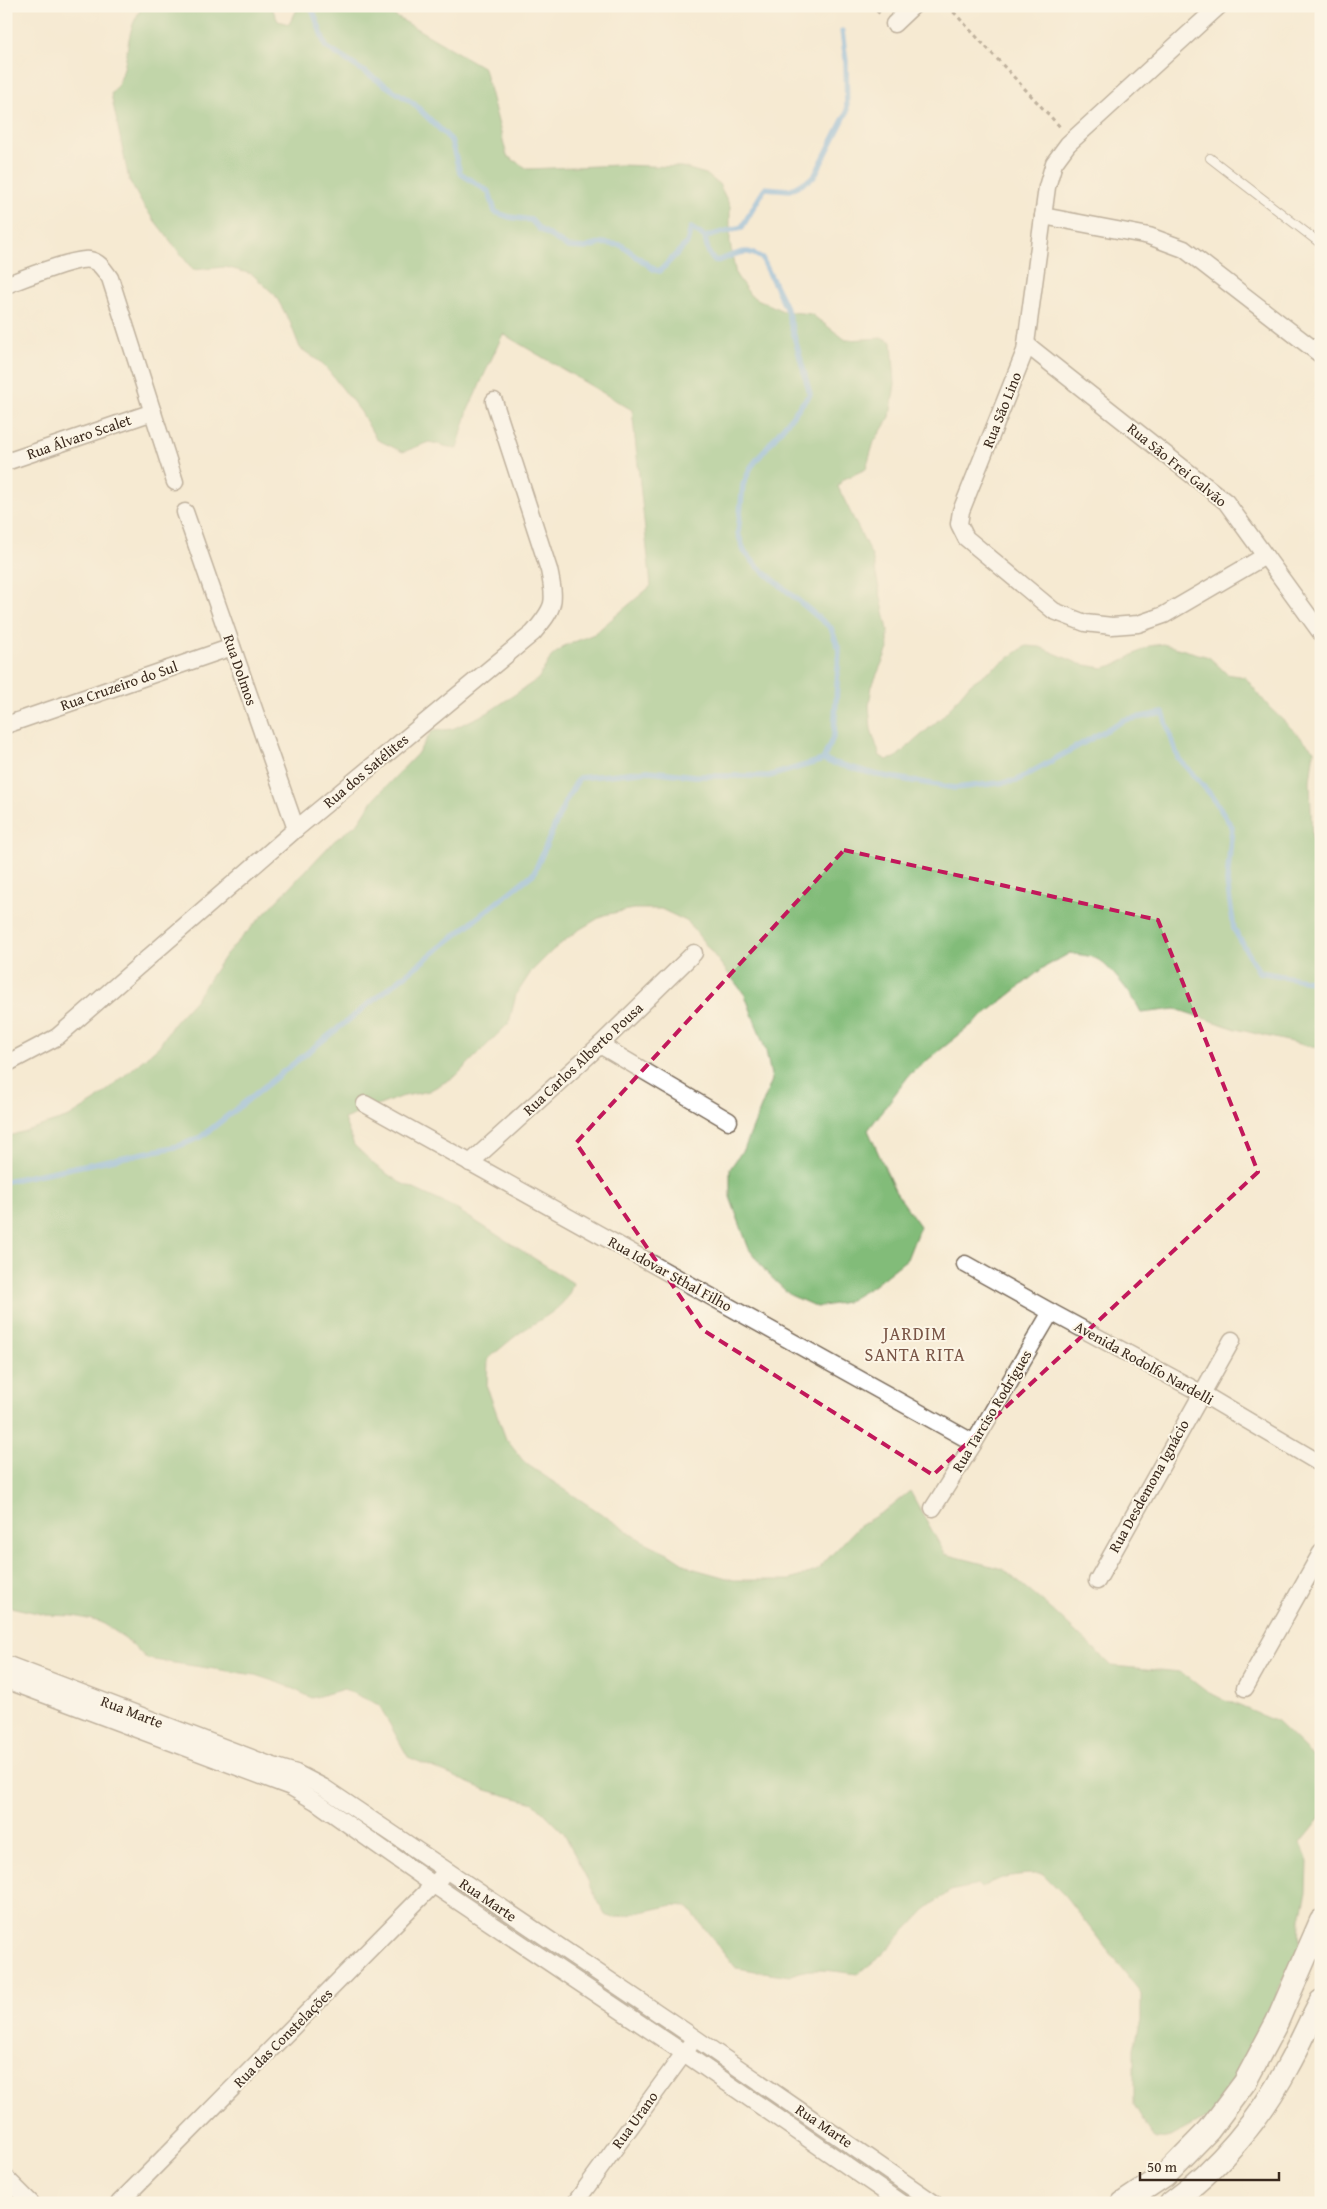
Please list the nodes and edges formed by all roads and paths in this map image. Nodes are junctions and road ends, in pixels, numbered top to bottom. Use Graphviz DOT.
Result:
graph roads {
  1 [pos="913,6"];
  2 [pos="948,6"];
  3 [pos="1220,6"];
  4 [pos="894,24"];
  5 [pos="1072,140"];
  6 [pos="1210,158"];
  7 [pos="1043,216"];
  8 [pos="1321,244"];
  9 [pos="6,285"];
  10 [pos="1026,344"];
  11 [pos="1321,354"];
  12 [pos="494,401"];
  13 [pos="153,412"];
  14 [pos="6,462"];
  15 [pos="175,482"];
  16 [pos="185,512"];
  17 [pos="1265,556"];
  18 [pos="1321,633"];
  19 [pos="232,647"];
  20 [pos="6,725"];
  21 [pos="296,829"];
  22 [pos="694,953"];
  23 [pos="600,1045"];
  24 [pos="6,1064"];
  25 [pos="365,1104"];
  26 [pos="729,1122"];
  27 [pos="470,1163"];
  28 [pos="965,1264"];
  29 [pos="1051,1312"];
  30 [pos="1232,1340"];
  31 [pos="1201,1393"];
  32 [pos="974,1443"];
  33 [pos="1321,1464"];
  34 [pos="933,1508"];
  35 [pos="1321,1553"];
  36 [pos="1097,1581"];
  37 [pos="6,1664"];
  38 [pos="6,1680"];
  39 [pos="1246,1688"];
  40 [pos="446,1872"];
  41 [pos="434,1885"];
  42 [pos="1321,1921"];
  43 [pos="1321,2001"];
  44 [pos="695,2038"];
  45 [pos="684,2053"];
  46 [pos="6,2178"];
  47 [pos="31,2203"];
  48 [pos="119,2203"];
  49 [pos="574,2203"];
  50 [pos="901,2203"];
  51 [pos="934,2203"];
  52 [pos="1123,2203"];
  53 [pos="1171,2203"];
  1 -- 4 [label="street"];
  2 -- 5 [label="path"];
  3 -- 5 [label="street, Rua São Lino"];
  5 -- 7 [label="street, Rua São Lino"];
  6 -- 8 [label="lane"];
  7 -- 10 [label="street, Rua São Lino"];
  7 -- 11 [label="street"];
  9 -- 13 [label="street"];
  10 -- 17 [label="street, Rua São Frei Galvão"];
  10 -- 17 [label="street, Rua São Lino"];
  12 -- 21 [label="street, Rua dos Satélites"];
  13 -- 14 [label="street, Rua Álvaro Scalet"];
  13 -- 15 [label="street"];
  16 -- 19 [label="street, Rua Dolmos"];
  17 -- 18 [label="street, Rua São Frei Galvão"];
  19 -- 20 [label="street, Rua Cruzeiro do Sul"];
  19 -- 21 [label="street, Rua Dolmos"];
  21 -- 24 [label="street, Rua dos Satélites"];
  22 -- 23 [label="street, Rua Carlos Alberto Pousa"];
  23 -- 26 [label="street"];
  23 -- 27 [label="street, Rua Carlos Alberto Pousa"];
  25 -- 27 [label="street, Rua Idovar Sthal Filho"];
  27 -- 32 [label="street, Rua Idovar Sthal Filho"];
  28 -- 29 [label="street, Avenida Rodolfo Nardelli"];
  29 -- 31 [label="street, Avenida Rodolfo Nardelli"];
  29 -- 32 [label="street, Rua Tarciso Rodrigues"];
  30 -- 31 [label="street, Rua Desdemona Ignácio"];
  31 -- 33 [label="street, Avenida Rodolfo Nardelli"];
  31 -- 36 [label="street, Rua Desdemona Ignácio"];
  32 -- 34 [label="street, Rua Tarciso Rodrigues"];
  35 -- 39 [label="street"];
  37 -- 40 [label="street, Rua Marte"];
  38 -- 41 [label="street, Rua Marte"];
  40 -- 41 [label="street, Rua das Constelações"];
  40 -- 44 [label="street, Rua Marte"];
  41 -- 45 [label="street, Rua Marte"];
  41 -- 48 [label="street, Rua das Constelações"];
  42 -- 52 [label="main road"];
  43 -- 53 [label="main road"];
  44 -- 45 [label="street, Rua Urano"];
  44 -- 51 [label="street, Rua Marte"];
  45 -- 49 [label="street, Rua Urano"];
  45 -- 50 [label="street, Rua Marte"];
  46 -- 47 [label="street"];
}
